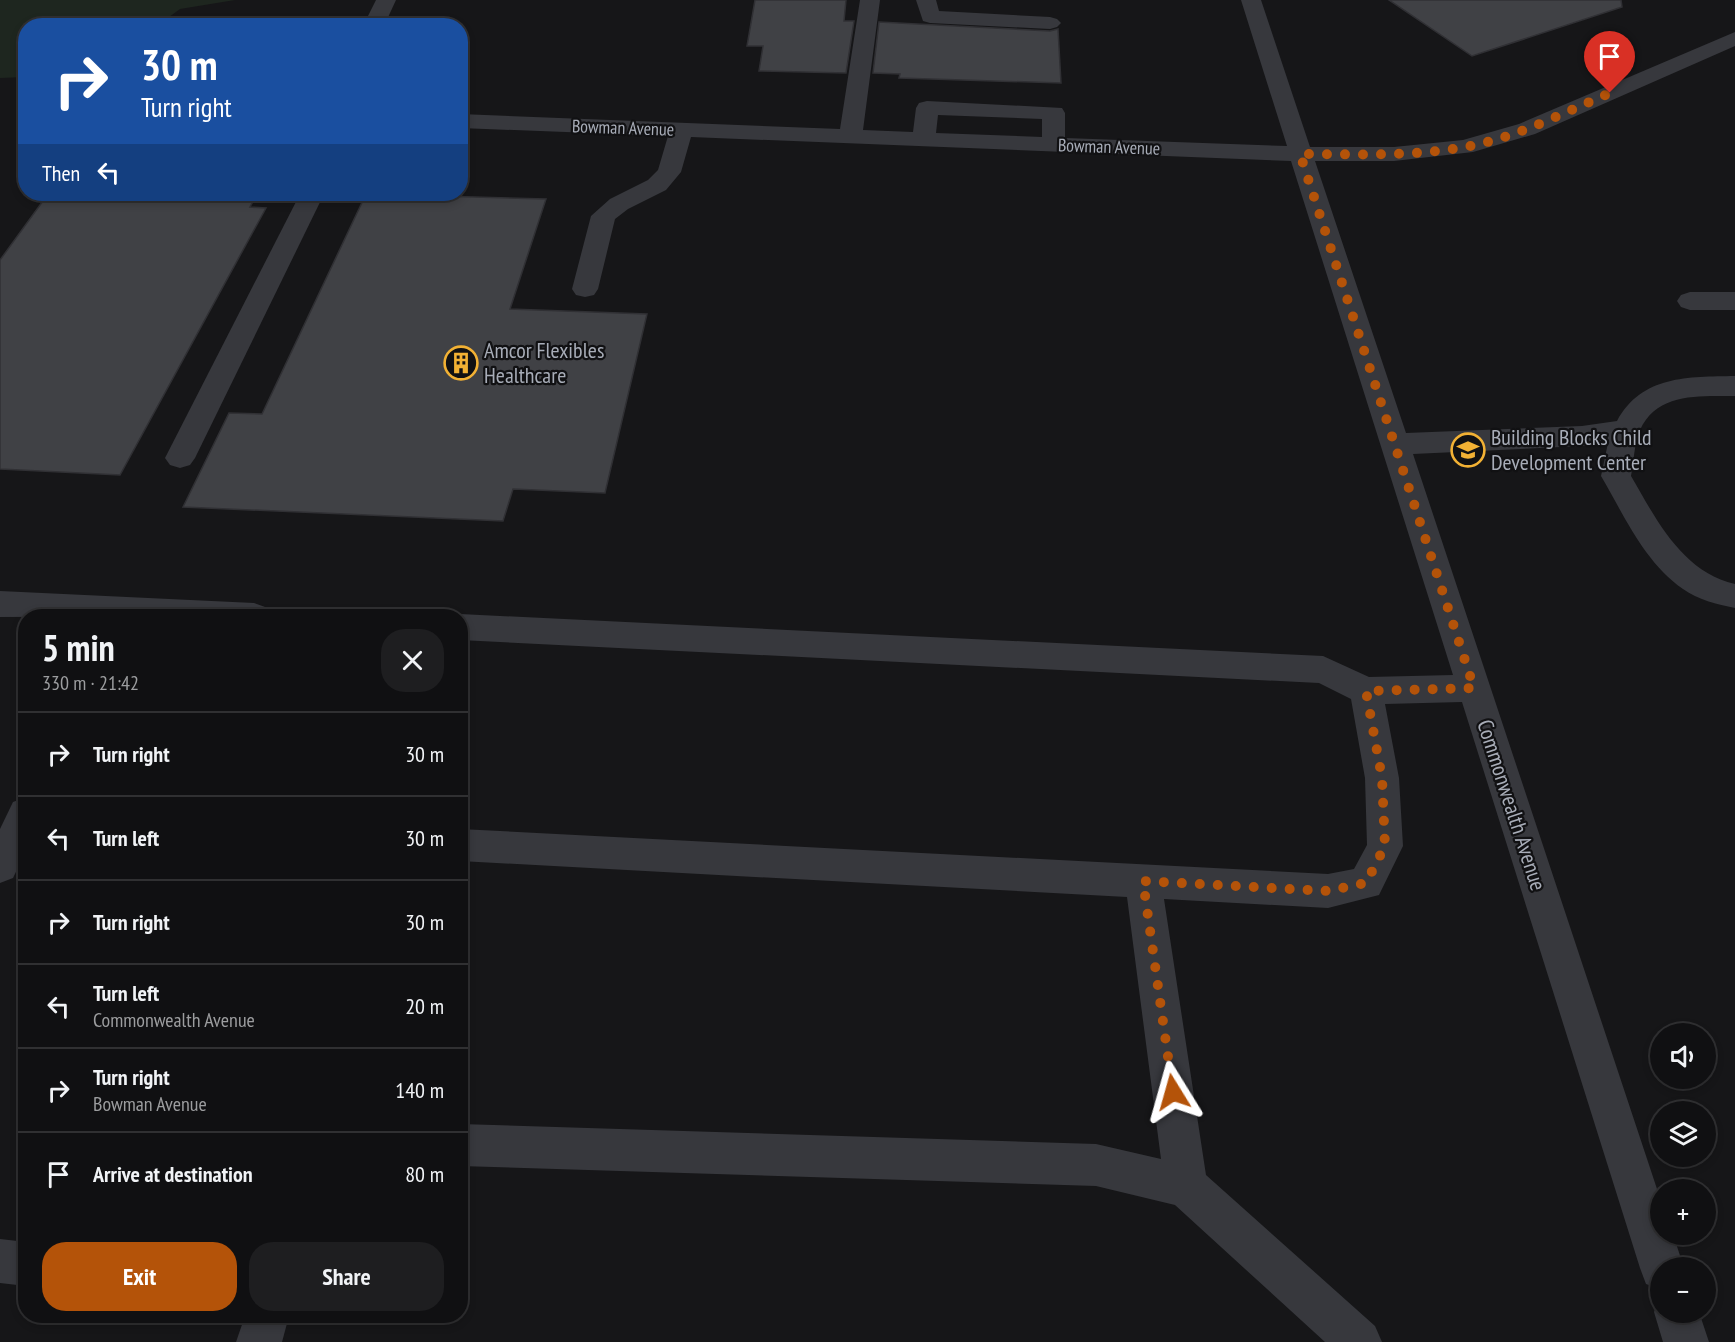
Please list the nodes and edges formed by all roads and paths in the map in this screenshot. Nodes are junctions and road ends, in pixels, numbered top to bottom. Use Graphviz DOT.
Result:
graph roads {
  1 [pos="386,0"];
  2 [pos="870,0"];
  3 [pos="926,0"];
  4 [pos="1251,0"];
  5 [pos="377,18"];
  6 [pos="1050,23"];
  7 [pos="1735,38"];
  8 [pos="468,121"];
  9 [pos="681,130"];
  10 [pos="850,137"];
  11 [pos="924,139"];
  12 [pos="1053,144"];
  13 [pos="1300,154"];
  14 [pos="308,201"];
  15 [pos="585,289"];
  16 [pos="1690,301"];
  17 [pos="1735,301"];
  18 [pos="1735,386"];
  19 [pos="1626,430"];
  20 [pos="1394,444"];
  21 [pos="180,458"];
  22 [pos="1735,596"];
  23 [pos="0,604"];
  24 [pos="106,609"];
  25 [pos="468,627"];
  26 [pos="1474,688"];
  27 [pos="1366,691"];
  28 [pos="0,808"];
  29 [pos="18,811"];
  30 [pos="18,829"];
  31 [pos="468,845"];
  32 [pos="0,866"];
  33 [pos="1143,881"];
  34 [pos="468,1145"];
  35 [pos="1186,1186"];
  36 [pos="1658,1257"];
  37 [pos="0,1261"];
  38 [pos="18,1263"];
  39 [pos="265,1323"];
  40 [pos="1680,1323"];
  41 [pos="259,1342"];
  42 [pos="1359,1342"];
  43 [pos="1686,1342"];
  1 -- 5 [label="street"];
  2 -- 10 [label="street"];
  3 -- 6 [label="street"];
  4 -- 13 [label="street, Commonwealth Avenue"];
  7 -- 13 [label="street, Bowman Avenue"];
  8 -- 9 [label="street, Bowman Avenue"];
  9 -- 10 [label="street, Bowman Avenue"];
  9 -- 15 [label="street"];
  10 -- 11 [label="street, Bowman Avenue"];
  11 -- 12 [label="street, Bowman Avenue"];
  11 -- 12 [label="street"];
  12 -- 13 [label="street, Bowman Avenue"];
  13 -- 20 [label="street, Commonwealth Avenue"];
  14 -- 21 [label="street"];
  16 -- 17 [label="street"];
  18 -- 19 [label="street"];
  19 -- 20 [label="street"];
  19 -- 22 [label="street"];
  20 -- 26 [label="street, Commonwealth Avenue"];
  23 -- 24 [label="street"];
  25 -- 27 [label="street"];
  26 -- 27 [label="street"];
  26 -- 36 [label="street, Commonwealth Avenue"];
  27 -- 33 [label="street"];
  28 -- 29 [label="street"];
  30 -- 32 [label="street"];
  31 -- 33 [label="street"];
  33 -- 35 [label="street"];
  34 -- 35 [label="street"];
  35 -- 42 [label="street"];
  37 -- 38 [label="street"];
  39 -- 41 [label="street"];
  40 -- 43 [label="street"];
}
